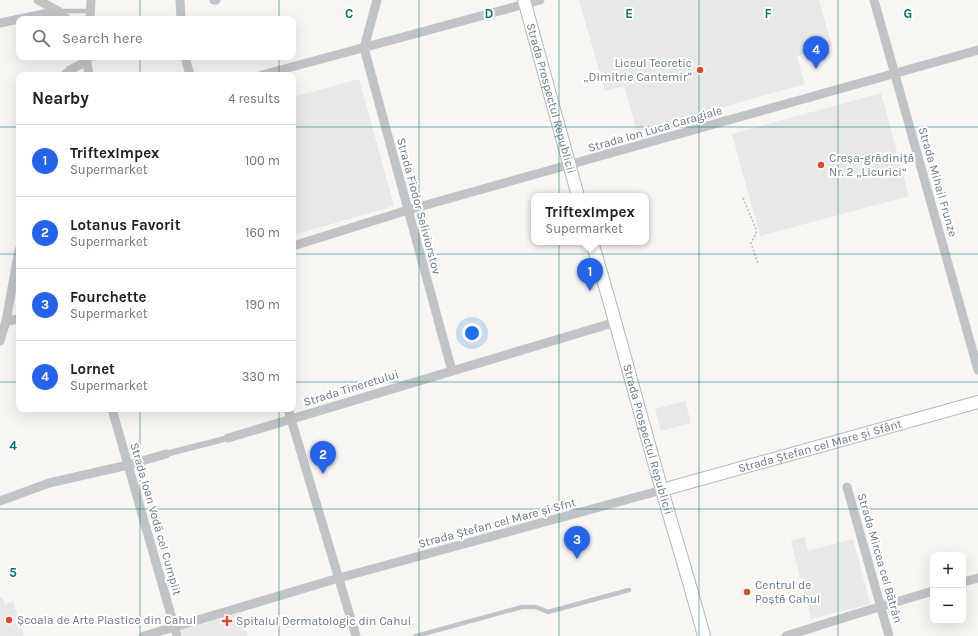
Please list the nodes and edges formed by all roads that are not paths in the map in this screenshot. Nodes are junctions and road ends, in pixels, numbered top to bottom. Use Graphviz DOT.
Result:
graph roads {
  1 [pos="38,0"];
  2 [pos="90,0"];
  3 [pos="180,0"];
  4 [pos="377,0"];
  5 [pos="540,0"];
  6 [pos="874,0"];
  7 [pos="525,2"];
  8 [pos="58,11"];
  9 [pos="90,15"];
  10 [pos="34,16"];
  11 [pos="64,16"];
  12 [pos="181,16"];
  13 [pos="16,20"];
  14 [pos="0,23"];
  15 [pos="364,48"];
  16 [pos="978,50"];
  17 [pos="85,60"];
  18 [pos="86,60"];
  19 [pos="186,60"];
  20 [pos="68,72"];
  21 [pos="88,72"];
  22 [pos="189,72"];
  23 [pos="273,72"];
  24 [pos="895,73"];
  25 [pos="569,165"];
  26 [pos="577,193"];
  27 [pos="408,210"];
  28 [pos="296,245"];
  29 [pos="593,245"];
  30 [pos="16,266"];
  31 [pos="16,319"];
  32 [pos="6,321"];
  33 [pos="616,322"];
  34 [pos="0,341"];
  35 [pos="978,370"];
  36 [pos="452,371"];
  37 [pos="978,402"];
  38 [pos="113,412"];
  39 [pos="289,412"];
  40 [pos="291,419"];
  41 [pos="228,438"];
  42 [pos="166,454"];
  43 [pos="128,465"];
  44 [pos="848,487"];
  45 [pos="662,490"];
  46 [pos="0,501"];
  47 [pos="339,578"];
  48 [pos="978,578"];
  49 [pos="966,581"];
  50 [pos="629,590"];
  51 [pos="930,592"];
  52 [pos="880,607"];
  53 [pos="176,631"];
  54 [pos="144,636"];
  55 [pos="356,636"];
  56 [pos="416,636"];
  57 [pos="704,636"];
  58 [pos="786,636"];
  59 [pos="889,636"];
  1 -- 8 [label="street"];
  2 -- 9 [label="street"];
  3 -- 12 [label="street"];
  4 -- 15 [label="street"];
  5 -- 7 [label="street"];
  6 -- 24 [label="street, Strada Mihail Frunze"];
  7 -- 15 [label="street"];
  7 -- 25 [label="main road, Strada Prospectul Republicii"];
  8 -- 9 [label="lane"];
  8 -- 10 [label="street"];
  8 -- 11 [label="street"];
  13 -- 14 [label="street"];
  15 -- 23 [label="street"];
  15 -- 27 [label="street, Strada Fiodor Seliviorstov"];
  16 -- 24 [label="street, Strada Ion Luca Caragiale"];
  17 -- 20 [label="street"];
  18 -- 21 [label="street"];
  19 -- 22 [label="street"];
  24 -- 25 [label="street, Strada Ion Luca Caragiale"];
  24 -- 35 [label="street, Strada Mihail Frunze"];
  25 -- 26 [label="main road, Strada Prospectul Republicii"];
  25 -- 27 [label="street, Strada Ion Luca Caragiale"];
  27 -- 28 [label="street, Strada Ion Luca Caragiale"];
  27 -- 36 [label="street, Strada Fiodor Seliviorstov"];
  29 -- 33 [label="main road, Strada Prospectul Republicii"];
  30 -- 32 [label="street"];
  31 -- 32 [label="street"];
  32 -- 34 [label="street"];
  33 -- 36 [label="street, Strada Tineretului"];
  33 -- 45 [label="main road, Strada Prospectul Republicii"];
  36 -- 40 [label="street, Strada Tineretului"];
  37 -- 45 [label="main road, Strada Ștefan cel Mare și Sfânt"];
  38 -- 43 [label="street, Strada Ioan Vodă cel Cumplit"];
  39 -- 40 [label="street"];
  40 -- 41 [label="street, Strada Tineretului"];
  40 -- 47 [label="street"];
  41 -- 42 [label="street, Strada Tineretului"];
  42 -- 43 [label="street, Strada Tineretului"];
  43 -- 46 [label="street, Strada Tineretului"];
  43 -- 53 [label="street, Strada Ioan Vodă cel Cumplit"];
  44 -- 52 [label="street, Strada Mircea cel Bătrân"];
  45 -- 47 [label="street, Strada Ștefan cel Mare și Sfnt"];
  45 -- 57 [label="main road, Strada Prospectul Republicii"];
  47 -- 53 [label="street"];
  47 -- 55 [label="street"];
  48 -- 49 [label="street"];
  50 -- 56 [label="lane"];
  51 -- 52 [label="street"];
  52 -- 58 [label="street"];
  52 -- 59 [label="street, Strada Mircea cel Bătrân"];
  53 -- 54 [label="street"];
}
